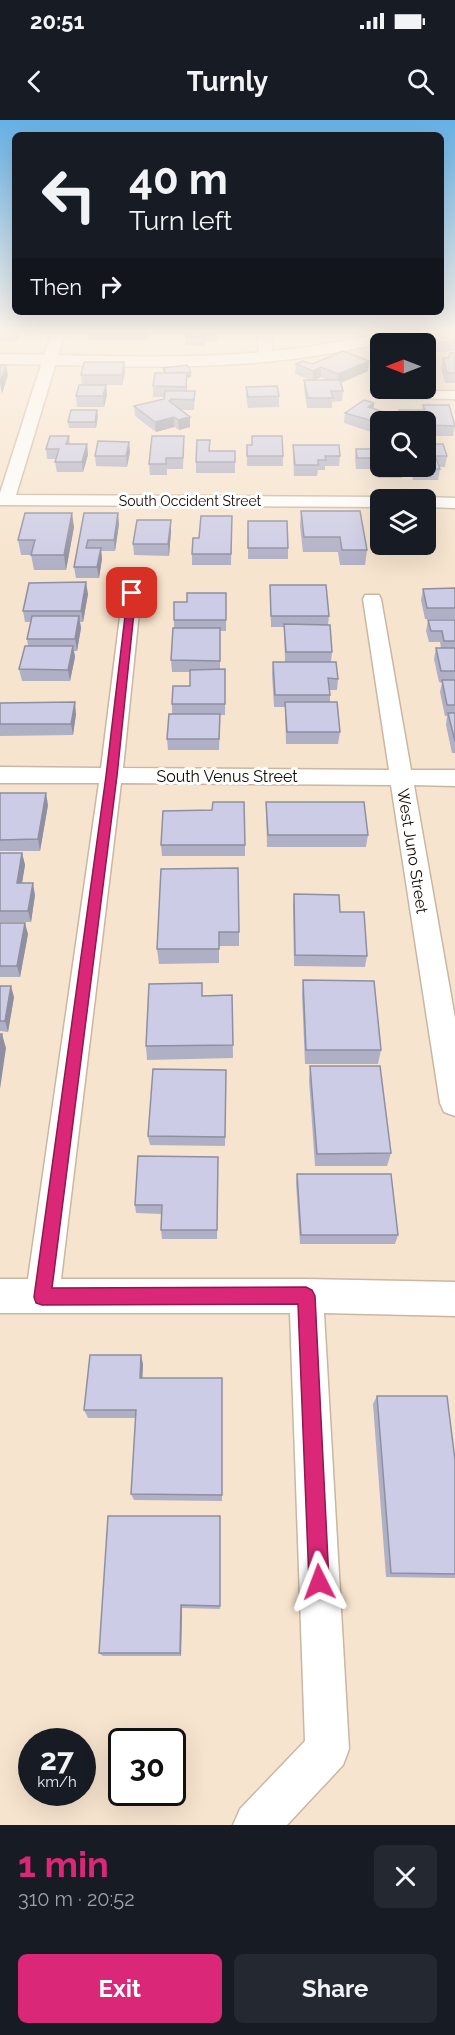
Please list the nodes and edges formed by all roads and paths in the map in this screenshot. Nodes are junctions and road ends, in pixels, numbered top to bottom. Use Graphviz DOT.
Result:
graph roads {
  1 [pos="33,410"];
  2 [pos="3,500"];
  3 [pos="370,502"];
  4 [pos="436,502"];
  5 [pos="455,502"];
  6 [pos="132,593"];
  7 [pos="372,599"];
  8 [pos="0,775"];
  9 [pos="111,776"];
  10 [pos="401,778"];
  11 [pos="455,778"];
  12 [pos="455,1103"];
  13 [pos="0,1296"];
  14 [pos="306,1296"];
  15 [pos="42,1297"];
  16 [pos="455,1299"];
  17 [pos="256,1825"];
  1 -- 2 [label="street"];
  2 -- 3 [label="street, South Occident Street"];
  4 -- 5 [label="street"];
  6 -- 9 [label="street"];
  7 -- 10 [label="street, West Juno Street"];
  8 -- 9 [label="street, South Venus Street"];
  9 -- 10 [label="street, South Venus Street"];
  9 -- 15 [label="street"];
  10 -- 11 [label="street, South Venus Street"];
  10 -- 12 [label="street, West Juno Street"];
  13 -- 15 [label="street"];
  14 -- 15 [label="street"];
  14 -- 16 [label="street"];
  14 -- 17 [label="street"];
}
